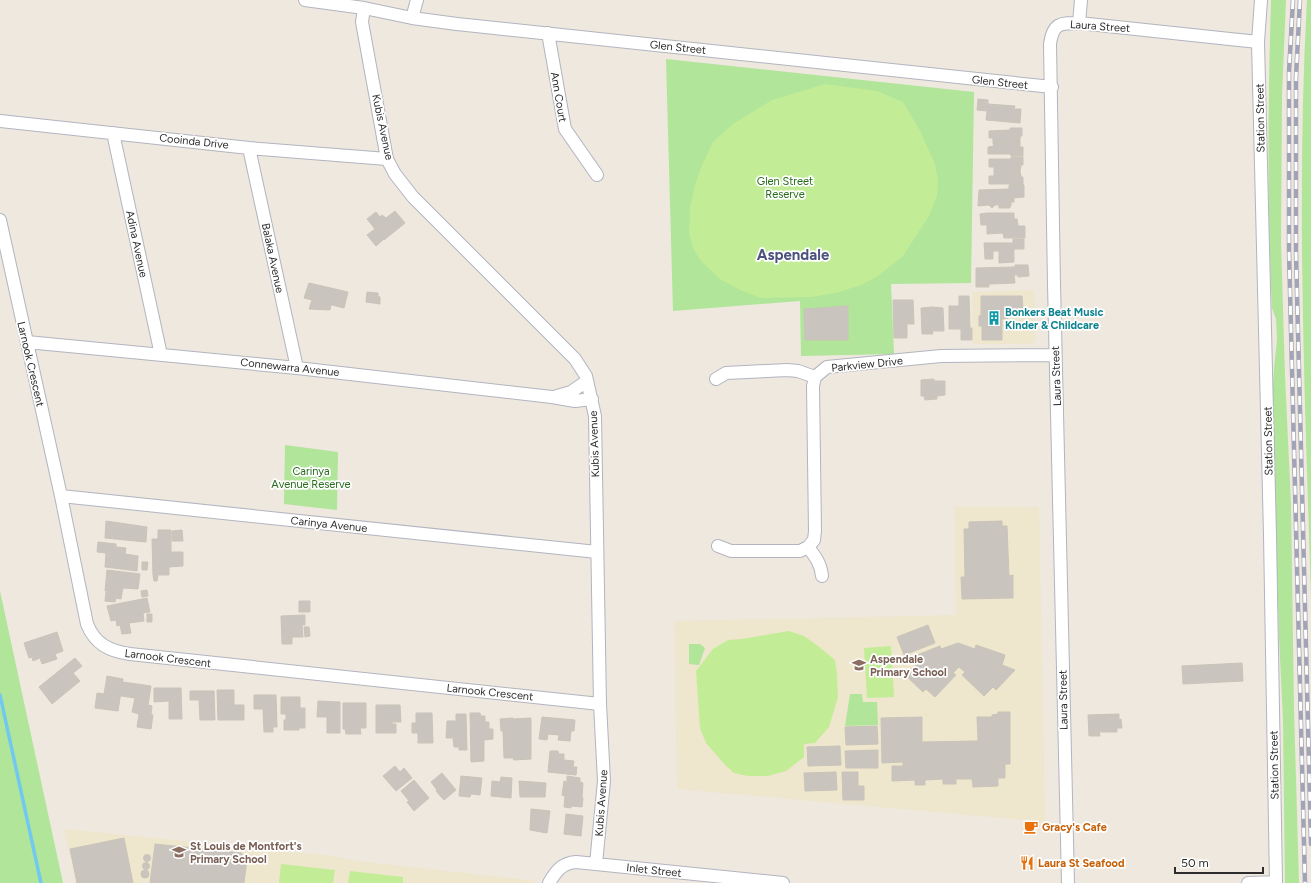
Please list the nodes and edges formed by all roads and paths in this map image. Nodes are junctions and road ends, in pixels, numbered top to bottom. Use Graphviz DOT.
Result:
graph roads {
  1 [pos="305,0"];
  2 [pos="417,0"];
  3 [pos="1081,0"];
  4 [pos="1261,0"];
  5 [pos="364,8"];
  6 [pos="412,18"];
  7 [pos="1079,23"];
  8 [pos="548,33"];
  9 [pos="1258,42"];
  10 [pos="1052,87"];
  11 [pos="0,121"];
  12 [pos="113,133"];
  13 [pos="250,148"];
  14 [pos="387,159"];
  15 [pos="597,175"];
  16 [pos="0,220"];
  17 [pos="27,342"];
  18 [pos="161,355"];
  19 [pos="1055,355"];
  20 [pos="297,368"];
  21 [pos="815,377"];
  22 [pos="716,379"];
  23 [pos="587,381"];
  24 [pos="552,397"];
  25 [pos="592,399"];
  26 [pos="61,496"];
  27 [pos="718,546"];
  28 [pos="808,547"];
  29 [pos="597,552"];
  30 [pos="822,576"];
  31 [pos="600,704"];
  32 [pos="596,864"];
  33 [pos="549,883"];
  34 [pos="783,883"];
  35 [pos="1068,883"];
  36 [pos="1248,883"];
  37 [pos="1276,883"];
  1 -- 5 [label="street, Glen Street"];
  2 -- 6 [label="street"];
  3 -- 7 [label="street"];
  4 -- 9 [label="street, Station Street"];
  5 -- 6 [label="street, Glen Street"];
  5 -- 14 [label="street, Kubis Avenue"];
  6 -- 8 [label="street, Glen Street"];
  7 -- 9 [label="street, Laura Street"];
  7 -- 10 [label="street, Laura Street"];
  8 -- 10 [label="street, Glen Street"];
  8 -- 15 [label="street, Ann Court"];
  9 -- 37 [label="street, Station Street"];
  10 -- 19 [label="street, Laura Street"];
  11 -- 12 [label="street, Cooinda Drive"];
  12 -- 13 [label="street, Cooinda Drive"];
  12 -- 18 [label="street, Adina Avenue"];
  13 -- 14 [label="street, Cooinda Drive"];
  13 -- 20 [label="street, Balaka Avenue"];
  14 -- 23 [label="street, Kubis Avenue"];
  16 -- 17 [label="street, Larnook Crescent"];
  17 -- 18 [label="street, Connewarra Avenue"];
  17 -- 26 [label="street, Larnook Crescent"];
  18 -- 20 [label="street, Connewarra Avenue"];
  19 -- 21 [label="street, Parkview Drive"];
  19 -- 35 [label="street, Laura Street"];
  20 -- 24 [label="street, Connewarra Avenue"];
  21 -- 22 [label="street"];
  21 -- 28 [label="street"];
  23 -- 24 [label="street, Connewarra Avenue"];
  23 -- 25 [label="street, Kubis Avenue"];
  24 -- 25 [label="street, Connewarra Avenue"];
  25 -- 29 [label="street, Kubis Avenue"];
  26 -- 29 [label="street, Carinya Avenue"];
  26 -- 31 [label="street, Larnook Crescent"];
  27 -- 28 [label="street"];
  28 -- 30 [label="street"];
  29 -- 31 [label="street, Kubis Avenue"];
  31 -- 32 [label="street, Kubis Avenue"];
  32 -- 33 [label="street, Inlet Street"];
  32 -- 34 [label="street, Inlet Street"];
  36 -- 37 [label="street"];
}
